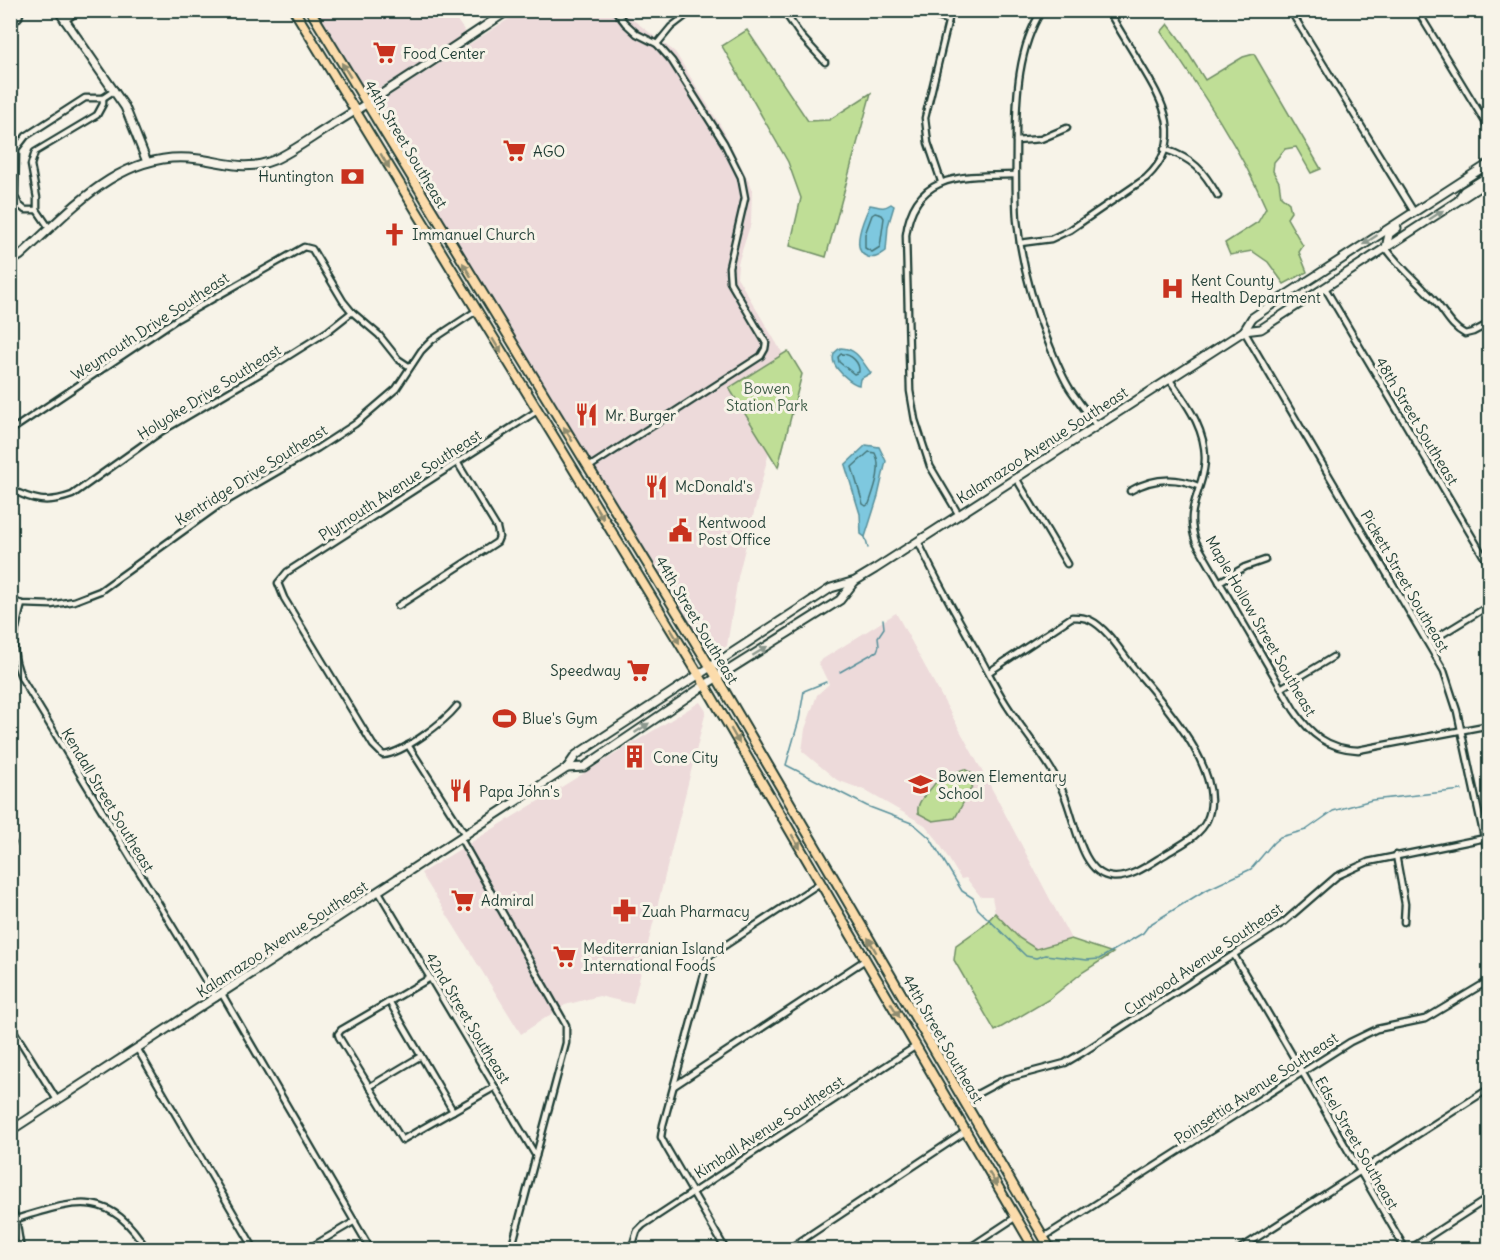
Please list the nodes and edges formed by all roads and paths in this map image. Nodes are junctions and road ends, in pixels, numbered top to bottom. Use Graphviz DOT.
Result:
graph roads {
  1 [pos="21,10"];
  2 [pos="58,10"];
  3 [pos="80,10"];
  4 [pos="294,10"];
  5 [pos="310,10"];
  6 [pos="509,10"];
  7 [pos="615,10"];
  8 [pos="693,10"];
  9 [pos="783,10"];
  10 [pos="912,10"];
  11 [pos="951,10"];
  12 [pos="1042,10"];
  13 [pos="1108,10"];
  14 [pos="1290,10"];
  15 [pos="1417,10"];
  16 [pos="948,20"];
  17 [pos="64,21"];
  18 [pos="10,27"];
  19 [pos="657,44"];
  20 [pos="825,62"];
  21 [pos="115,90"];
  22 [pos="103,98"];
  23 [pos="366,104"];
  24 [pos="355,111"];
  25 [pos="1067,128"];
  26 [pos="1490,130"];
  27 [pos="1016,141"];
  28 [pos="1164,149"];
  29 [pos="147,162"];
  30 [pos="1490,163"];
  31 [pos="1015,175"];
  32 [pos="1490,175"];
  33 [pos="1490,180"];
  34 [pos="941,181"];
  35 [pos="1218,196"];
  36 [pos="1457,202"];
  37 [pos="1426,204"];
  38 [pos="412,207"];
  39 [pos="37,210"];
  40 [pos="1414,212"];
  41 [pos="50,230"];
  42 [pos="448,239"];
  43 [pos="1020,243"];
  44 [pos="1386,248"];
  45 [pos="10,262"];
  46 [pos="1325,288"];
  47 [pos="476,311"];
  48 [pos="352,312"];
  49 [pos="498,320"];
  50 [pos="1490,323"];
  51 [pos="1244,331"];
  52 [pos="410,367"];
  53 [pos="1169,379"];
  54 [pos="537,411"];
  55 [pos="1096,426"];
  56 [pos="10,431"];
  57 [pos="565,456"];
  58 [pos="457,462"];
  59 [pos="588,468"];
  60 [pos="1016,478"];
  61 [pos="1198,486"];
  62 [pos="10,489"];
  63 [pos="1130,491"];
  64 [pos="588,494"];
  65 [pos="609,502"];
  66 [pos="958,515"];
  67 [pos="918,541"];
  68 [pos="1265,560"];
  69 [pos="1067,564"];
  70 [pos="1490,567"];
  71 [pos="855,581"];
  72 [pos="1219,582"];
  73 [pos="821,595"];
  74 [pos="10,600"];
  75 [pos="22,604"];
  76 [pos="1490,605"];
  77 [pos="398,606"];
  78 [pos="813,617"];
  79 [pos="1428,644"];
  80 [pos="1333,657"];
  81 [pos="710,668"];
  82 [pos="989,672"];
  83 [pos="699,675"];
  84 [pos="717,678"];
  85 [pos="705,685"];
  86 [pos="1281,688"];
  87 [pos="457,706"];
  88 [pos="1490,725"];
  89 [pos="1461,731"];
  90 [pos="599,740"];
  91 [pos="408,745"];
  92 [pos="594,760"];
  93 [pos="567,768"];
  94 [pos="767,791"];
  95 [pos="785,798"];
  96 [pos="1490,837"];
  97 [pos="463,838"];
  98 [pos="1483,838"];
  99 [pos="1396,855"];
  100 [pos="809,864"];
  101 [pos="1490,865"];
  102 [pos="829,872"];
  103 [pos="820,884"];
  104 [pos="840,891"];
  105 [pos="379,892"];
  106 [pos="1404,922"];
  107 [pos="1234,955"];
  108 [pos="865,960"];
  109 [pos="430,978"];
  110 [pos="1490,980"];
  111 [pos="877,981"];
  112 [pos="897,987"];
  113 [pos="219,996"];
  114 [pos="389,1001"];
  115 [pos="10,1025"];
  116 [pos="916,1046"];
  117 [pos="138,1050"];
  118 [pos="421,1056"];
  119 [pos="1302,1072"];
  120 [pos="674,1086"];
  121 [pos="369,1087"];
  122 [pos="495,1087"];
  123 [pos="941,1089"];
  124 [pos="1490,1089"];
  125 [pos="57,1100"];
  126 [pos="964,1101"];
  127 [pos="453,1111"];
  128 [pos="10,1131"];
  129 [pos="965,1132"];
  130 [pos="986,1139"];
  131 [pos="536,1156"];
  132 [pos="1360,1173"];
  133 [pos="692,1192"];
  134 [pos="1490,1197"];
  135 [pos="10,1205"];
  136 [pos="1016,1217"];
  137 [pos="16,1220"];
  138 [pos="355,1221"];
  139 [pos="1021,1227"];
  140 [pos="1044,1238"];
  141 [pos="21,1250"];
  142 [pos="147,1250"];
  143 [pos="255,1250"];
  144 [pos="306,1250"];
  145 [pos="371,1250"];
  146 [pos="511,1250"];
  147 [pos="631,1250"];
  148 [pos="726,1250"];
  149 [pos="786,1250"];
  150 [pos="966,1250"];
  151 [pos="1035,1250"];
  152 [pos="1051,1250"];
  153 [pos="1238,1250"];
  154 [pos="1407,1250"];
  1 -- 18 [label="street"];
  2 -- 17 [label="main road"];
  3 -- 17 [label="street"];
  4 -- 24 [label="main road, 44th Street Southeast"];
  23 -- 5 [label="main road, 44th Street Southeast, one-way"];
  6 -- 23 [label="main road"];
  7 -- 19 [label="street"];
  8 -- 19 [label="street"];
  9 -- 20 [label="street"];
  10 -- 16 [label="street"];
  11 -- 16 [label="street"];
  12 -- 27 [label="street"];
  13 -- 28 [label="street"];
  14 -- 40 [label="street"];
  15 -- 26 [label="street"];
  16 -- 34 [label="street"];
  17 -- 21 [label="main road"];
  19 -- 59 [label="street"];
  21 -- 22 [label="street"];
  21 -- 29 [label="main road"];
  22 -- 39 [label="street"];
  22 -- 39 [label="street"];
  23 -- 24 [label="main road"];
  23 -- 42 [label="main road, 44th Street Southeast"];
  24 -- 29 [label="main road"];
  24 -- 38 [label="main road, 44th Street Southeast, one-way"];
  25 -- 27 [label="street"];
  27 -- 31 [label="street"];
  28 -- 35 [label="street"];
  28 -- 43 [label="street"];
  29 -- 41 [label="main road"];
  30 -- 37 [label="main road, Kalamazoo Avenue Southeast"];
  31 -- 34 [label="street"];
  31 -- 43 [label="street"];
  32 -- 36 [label="main road"];
  33 -- 36 [label="main road, Kalamazoo Avenue Southeast"];
  34 -- 66 [label="street"];
  44 -- 36 [label="main road, Kalamazoo Avenue Southeast, one-way"];
  37 -- 40 [label="main road, Kalamazoo Avenue Southeast"];
  37 -- 44 [label="main road"];
  38 -- 42 [label="main road"];
  38 -- 47 [label="main road, 44th Street Southeast"];
  39 -- 41 [label="street"];
  40 -- 51 [label="main road, Kalamazoo Avenue Southeast, one-way"];
  41 -- 45 [label="main road"];
  49 -- 42 [label="main road, 44th Street Southeast, one-way"];
  43 -- 55 [label="street"];
  44 -- 46 [label="main road, Kalamazoo Avenue Southeast"];
  44 -- 50 [label="street"];
  46 -- 51 [label="main road, Kalamazoo Avenue Southeast"];
  46 -- 70 [label="street, 48th Street Southeast"];
  47 -- 49 [label="main road"];
  47 -- 52 [label="street, Kentridge Drive Southeast"];
  47 -- 54 [label="main road, 44th Street Southeast, one-way"];
  48 -- 52 [label="street"];
  48 -- 56 [label="street, Weymouth Drive Southeast"];
  48 -- 62 [label="street, Holyoke Drive Southeast"];
  59 -- 49 [label="main road, 44th Street Southeast, one-way"];
  51 -- 53 [label="main road, Kalamazoo Avenue Southeast"];
  51 -- 79 [label="street, Pickett Street Southeast"];
  52 -- 75 [label="street, Kentridge Drive Southeast"];
  53 -- 55 [label="main road, Kalamazoo Avenue Southeast"];
  53 -- 61 [label="street, Maple Hollow Street Southeast"];
  54 -- 57 [label="main road, 44th Street Southeast"];
  54 -- 58 [label="street, Plymouth Avenue Southeast"];
  55 -- 60 [label="main road, Kalamazoo Avenue Southeast"];
  57 -- 59 [label="main road"];
  57 -- 64 [label="main road, 44th Street Southeast"];
  58 -- 77 [label="street"];
  58 -- 91 [label="street, Plymouth Avenue Southeast"];
  59 -- 65 [label="main road, 44th Street Southeast"];
  60 -- 66 [label="main road, Kalamazoo Avenue Southeast"];
  60 -- 69 [label="street"];
  61 -- 63 [label="street"];
  61 -- 72 [label="street, Maple Hollow Street Southeast"];
  64 -- 65 [label="main road"];
  64 -- 83 [label="main road, 44th Street Southeast, one-way"];
  65 -- 81 [label="main road, 44th Street Southeast"];
  66 -- 67 [label="main road, Kalamazoo Avenue Southeast"];
  67 -- 71 [label="main road, Kalamazoo Avenue Southeast"];
  67 -- 82 [label="street"];
  68 -- 72 [label="street"];
  71 -- 73 [label="main road, Kalamazoo Avenue Southeast"];
  71 -- 78 [label="main road, Kalamazoo Avenue Southeast"];
  72 -- 86 [label="street, Maple Hollow Street Southeast"];
  73 -- 78 [label="main road"];
  73 -- 81 [label="main road, Kalamazoo Avenue Southeast"];
  74 -- 75 [label="street, Kentridge Drive Southeast"];
  75 -- 113 [label="street, Kendall Street Southeast"];
  76 -- 79 [label="street"];
  84 -- 78 [label="main road, Kalamazoo Avenue Southeast, one-way"];
  79 -- 89 [label="street, Pickett Street Southeast"];
  80 -- 86 [label="street"];
  81 -- 83 [label="main road, Kalamazoo Avenue Southeast"];
  81 -- 84 [label="main road, 44th Street Southeast"];
  82 -- 82 [label="street"];
  83 -- 85 [label="main road, 44th Street Southeast"];
  83 -- 90 [label="main road, Kalamazoo Avenue Southeast"];
  84 -- 85 [label="main road, Kalamazoo Avenue Southeast"];
  84 -- 95 [label="main road, 44th Street Southeast"];
  92 -- 85 [label="main road, Kalamazoo Avenue Southeast, one-way"];
  85 -- 94 [label="main road, 44th Street Southeast, one-way"];
  86 -- 89 [label="street, Maple Hollow Street Southeast"];
  87 -- 91 [label="street"];
  88 -- 89 [label="street"];
  89 -- 98 [label="street, Pickett Street Southeast"];
  90 -- 92 [label="main road"];
  90 -- 93 [label="main road, Kalamazoo Avenue Southeast"];
  91 -- 97 [label="street"];
  92 -- 93 [label="main road, Kalamazoo Avenue Southeast"];
  93 -- 97 [label="main road, Kalamazoo Avenue Southeast"];
  94 -- 95 [label="main road"];
  94 -- 100 [label="main road, 44th Street Southeast, one-way"];
  95 -- 102 [label="main road, 44th Street Southeast"];
  96 -- 98 [label="street, Curwood Avenue Southeast"];
  97 -- 105 [label="main road, Kalamazoo Avenue Southeast"];
  97 -- 131 [label="street"];
  98 -- 99 [label="street, Curwood Avenue Southeast"];
  98 -- 101 [label="street, Pickett Street Southeast"];
  99 -- 106 [label="street"];
  99 -- 107 [label="street, Curwood Avenue Southeast"];
  100 -- 102 [label="main road"];
  100 -- 103 [label="main road, 44th Street Southeast"];
  102 -- 104 [label="main road, 44th Street Southeast"];
  103 -- 104 [label="main road"];
  103 -- 108 [label="main road, 44th Street Southeast"];
  103 -- 120 [label="street"];
  112 -- 104 [label="main road, 44th Street Southeast, one-way"];
  105 -- 109 [label="street, 42nd Street Southeast"];
  105 -- 113 [label="main road, Kalamazoo Avenue Southeast"];
  107 -- 119 [label="street, Edsel Street Southeast"];
  107 -- 126 [label="street, Curwood Avenue Southeast"];
  108 -- 111 [label="main road, 44th Street Southeast"];
  108 -- 120 [label="street"];
  109 -- 114 [label="street"];
  109 -- 122 [label="street, 42nd Street Southeast"];
  110 -- 119 [label="street, Poinsettia Avenue Southeast"];
  111 -- 112 [label="main road"];
  111 -- 116 [label="main road, 44th Street Southeast, one-way"];
  112 -- 126 [label="main road, 44th Street Southeast"];
  113 -- 117 [label="main road, Kalamazoo Avenue Southeast"];
  113 -- 138 [label="street, Kendall Street Southeast"];
  114 -- 118 [label="street"];
  114 -- 121 [label="street"];
  115 -- 125 [label="street"];
  116 -- 123 [label="main road, 44th Street Southeast"];
  116 -- 133 [label="street, Kimball Avenue Southeast"];
  117 -- 125 [label="main road, Kalamazoo Avenue Southeast"];
  117 -- 143 [label="street"];
  118 -- 121 [label="street"];
  118 -- 127 [label="street"];
  119 -- 132 [label="street, Edsel Street Southeast"];
  119 -- 140 [label="street, Poinsettia Avenue Southeast"];
  120 -- 133 [label="street"];
  121 -- 127 [label="street"];
  122 -- 127 [label="street"];
  122 -- 131 [label="street, 42nd Street Southeast"];
  123 -- 126 [label="main road"];
  123 -- 129 [label="main road, 44th Street Southeast"];
  124 -- 132 [label="street"];
  125 -- 128 [label="main road, Kalamazoo Avenue Southeast"];
  126 -- 130 [label="main road, 44th Street Southeast"];
  129 -- 130 [label="main road"];
  129 -- 136 [label="main road, 44th Street Southeast, one-way"];
  129 -- 149 [label="street"];
  130 -- 140 [label="main road, 44th Street Southeast"];
  131 -- 146 [label="street"];
  132 -- 153 [label="street"];
  132 -- 154 [label="street, Edsel Street Southeast"];
  133 -- 147 [label="street, Kimball Avenue Southeast"];
  133 -- 148 [label="street"];
  134 -- 154 [label="street"];
  135 -- 137 [label="street"];
  136 -- 139 [label="main road, 44th Street Southeast"];
  136 -- 150 [label="street"];
  137 -- 141 [label="street"];
  137 -- 142 [label="street"];
  138 -- 144 [label="street"];
  138 -- 145 [label="street, Kendall Street Southeast"];
  139 -- 140 [label="main road"];
  139 -- 151 [label="main road, 44th Street Southeast"];
  140 -- 152 [label="main road, 44th Street Southeast"];
}
